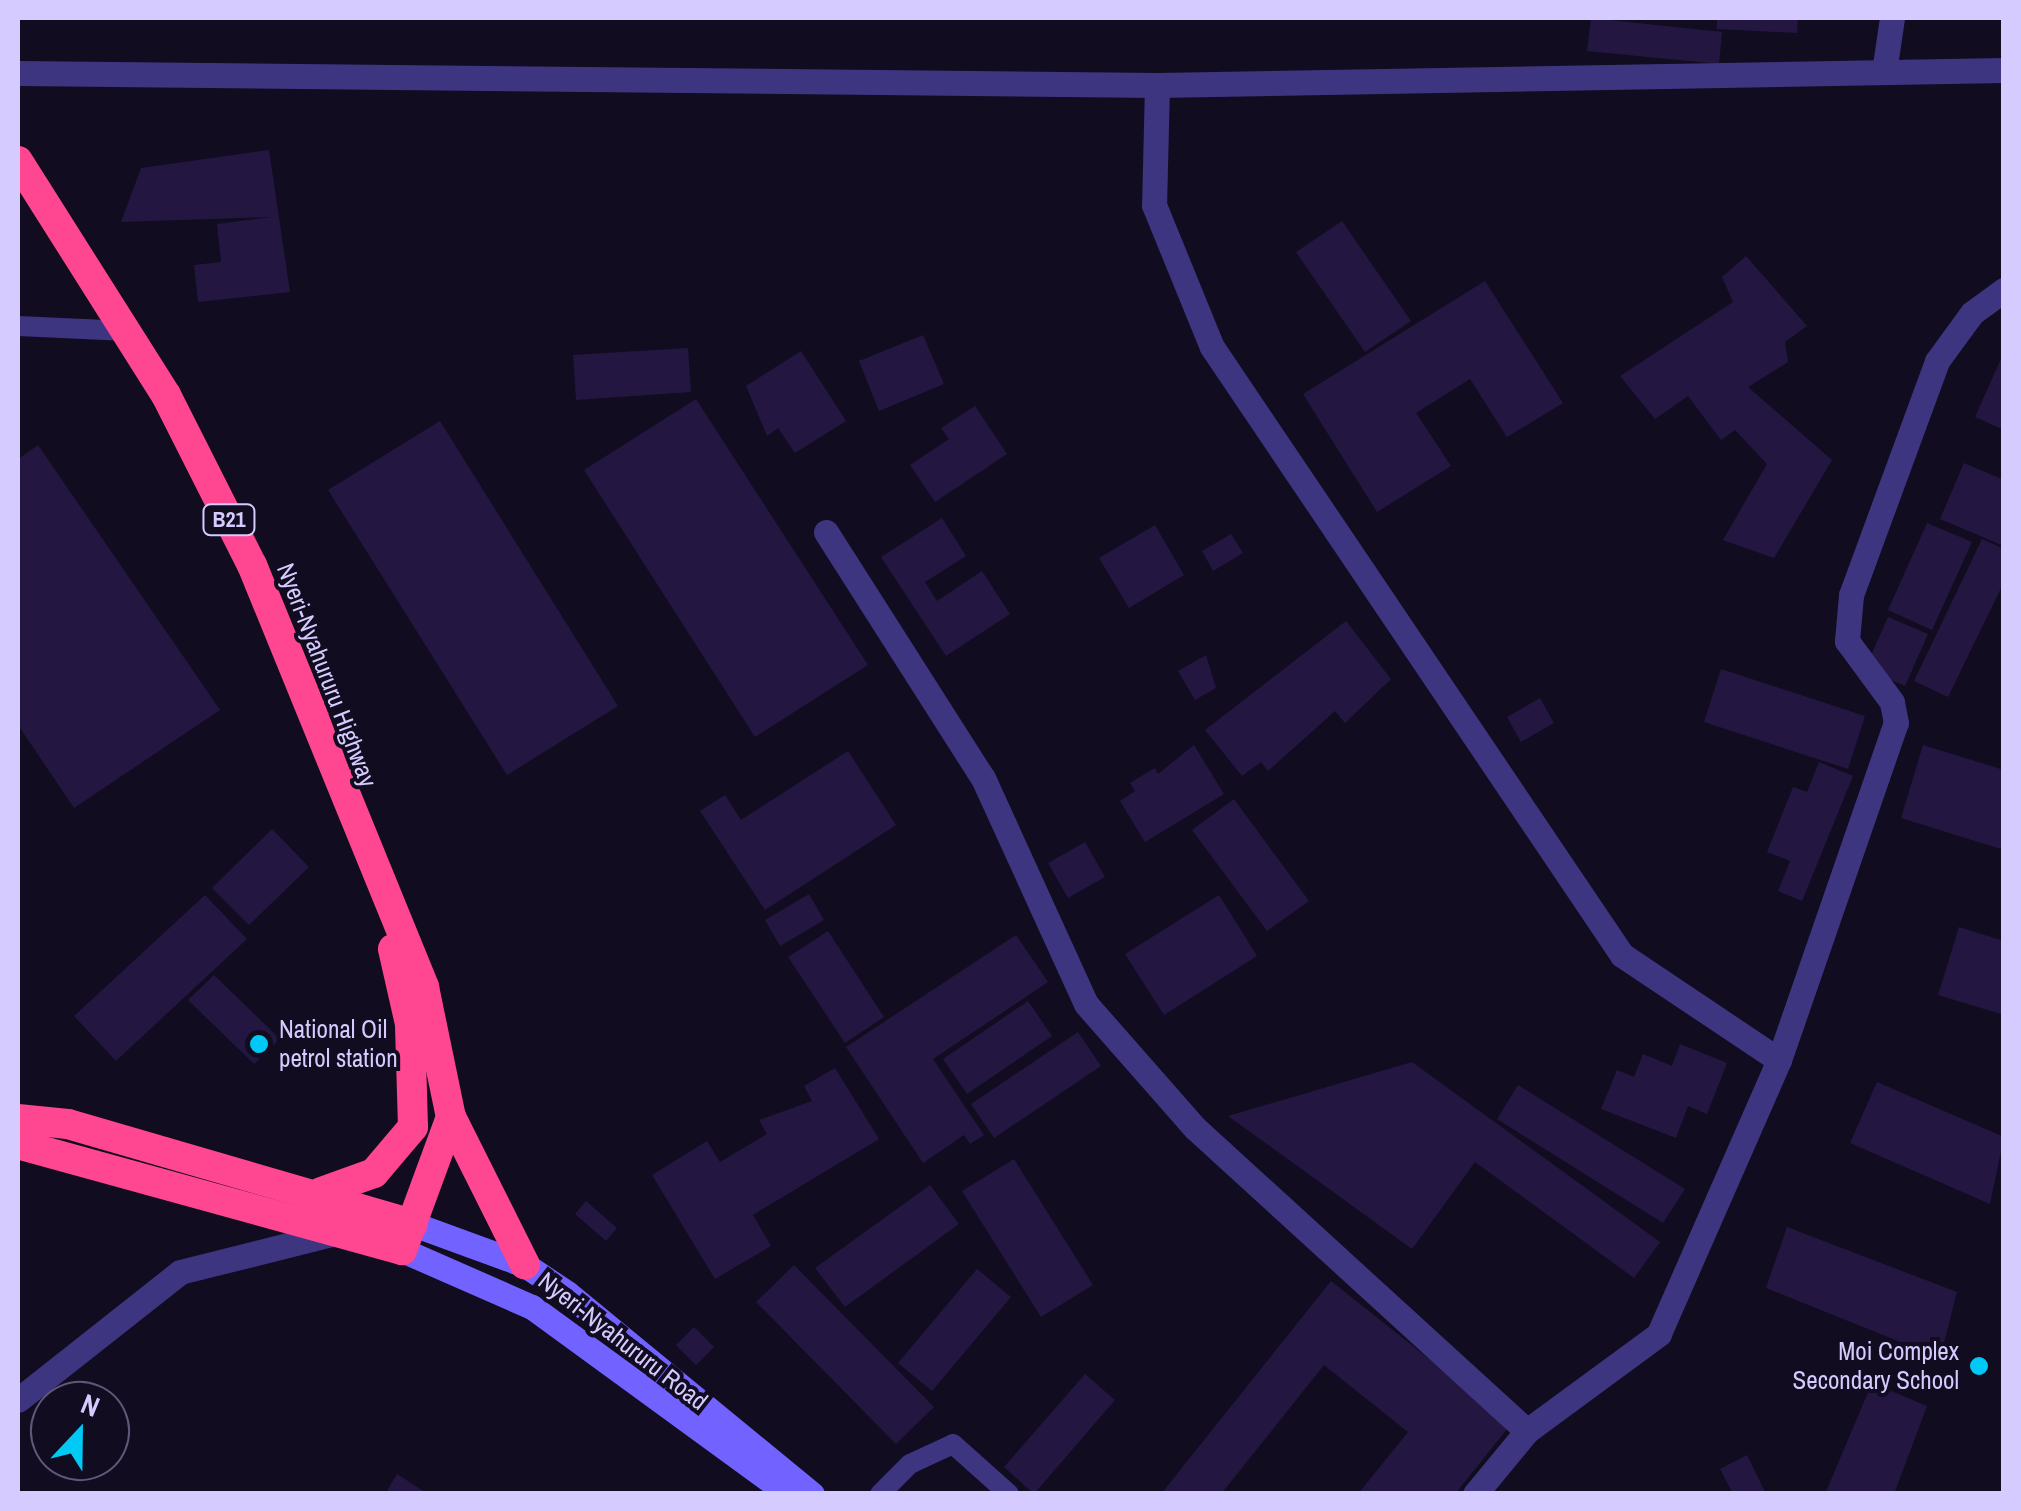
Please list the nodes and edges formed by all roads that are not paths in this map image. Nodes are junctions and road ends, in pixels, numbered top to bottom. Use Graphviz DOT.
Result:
graph roads {
  1 [pos="1892,18"];
  2 [pos="2004,70"];
  3 [pos="1884,72"];
  4 [pos="18,73"];
  5 [pos="1157,85"];
  6 [pos="18,161"];
  7 [pos="2004,290"];
  8 [pos="18,326"];
  9 [pos="127,331"];
  10 [pos="826,532"];
  11 [pos="384,907"];
  12 [pos="1779,1060"];
  13 [pos="450,1117"];
  14 [pos="18,1119"];
  15 [pos="18,1144"];
  16 [pos="321,1192"];
  17 [pos="352,1229"];
  18 [pos="408,1237"];
  19 [pos="525,1266"];
  20 [pos="18,1400"];
  21 [pos="1527,1432"];
  22 [pos="788,1494"];
  23 [pos="812,1494"];
  24 [pos="880,1494"];
  25 [pos="1009,1494"];
  26 [pos="1475,1494"];
  1 -- 3 [label="street"];
  2 -- 3 [label="street"];
  3 -- 5 [label="street"];
  4 -- 5 [label="street"];
  5 -- 12 [label="street"];
  6 -- 9 [label="highway, Nyeri-Nyahururu Highway / B21"];
  7 -- 12 [label="street"];
  8 -- 9 [label="lane"];
  9 -- 11 [label="highway, Nyeri-Nyahururu Highway / B21"];
  10 -- 21 [label="street"];
  11 -- 13 [label="highway, Nyeri-Nyahururu Highway / B21"];
  11 -- 16 [label="highway, Nyeri-Nyahururu Highway / B21"];
  12 -- 21 [label="street"];
  13 -- 18 [label="highway, Nyeri-Nyahururu Highway / B21"];
  13 -- 19 [label="highway, B21"];
  14 -- 16 [label="highway"];
  15 -- 17 [label="highway"];
  16 -- 18 [label="highway"];
  17 -- 18 [label="highway"];
  17 -- 20 [label="street"];
  18 -- 19 [label="main road, Nyeri-Nyahururu Road"];
  18 -- 22 [label="main road, Nyeri-Nyahururu Road"];
  19 -- 23 [label="main road, Nyeri-Nyahururu Road"];
  21 -- 26 [label="street"];
  24 -- 25 [label="lane"];
}
